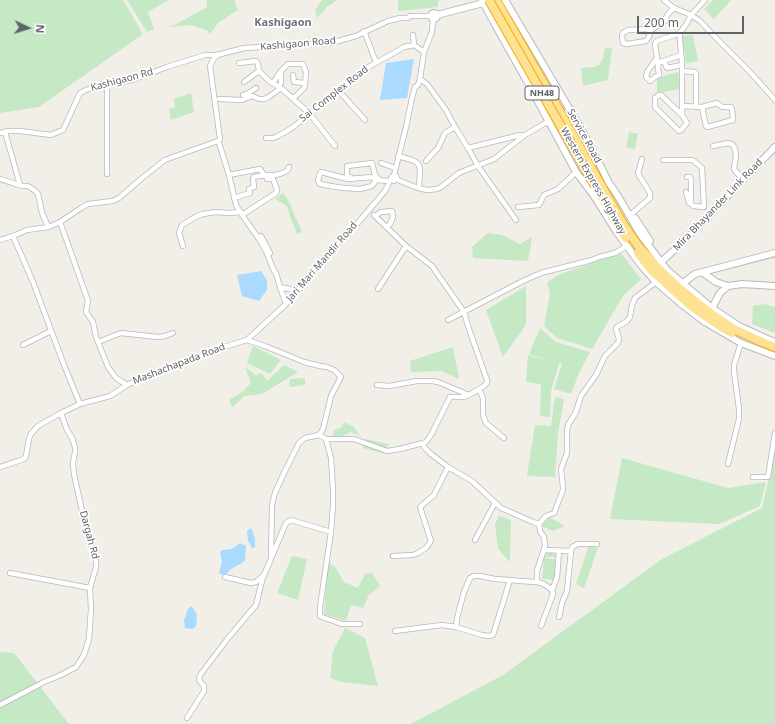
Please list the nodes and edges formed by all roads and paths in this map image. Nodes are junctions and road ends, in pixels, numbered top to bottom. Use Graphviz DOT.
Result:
graph roads {
  1 [pos="492,0"];
  2 [pos="496,0"];
  3 [pos="505,0"];
  4 [pos="664,0"];
  5 [pos="705,0"];
  6 [pos="485,1"];
  7 [pos="674,8"];
  8 [pos="691,15"];
  9 [pos="434,17"];
  10 [pos="364,31"];
  11 [pos="650,31"];
  12 [pos="680,33"];
  13 [pos="413,35"];
  14 [pos="414,45"];
  15 [pos="424,52"];
  16 [pos="209,54"];
  17 [pos="217,55"];
  18 [pos="681,55"];
  19 [pos="664,61"];
  20 [pos="376,62"];
  21 [pos="239,63"];
  22 [pos="682,65"];
  23 [pos="259,71"];
  24 [pos="281,71"];
  25 [pos="682,71"];
  26 [pos="293,75"];
  27 [pos="420,79"];
  28 [pos="244,82"];
  29 [pos="272,83"];
  30 [pos="305,83"];
  31 [pos="107,84"];
  32 [pos="281,86"];
  33 [pos="256,88"];
  34 [pos="338,90"];
  35 [pos="243,95"];
  36 [pos="292,98"];
  37 [pos="219,99"];
  38 [pos="775,100"];
  39 [pos="682,106"];
  40 [pos="696,107"];
  41 [pos="702,107"];
  42 [pos="310,114"];
  43 [pos="682,115"];
  44 [pos="365,120"];
  45 [pos="549,121"];
  46 [pos="455,127"];
  47 [pos="3,133"];
  48 [pos="525,135"];
  49 [pos="266,138"];
  50 [pos="219,141"];
  51 [pos="334,146"];
  52 [pos="713,146"];
  53 [pos="775,147"];
  54 [pos="468,148"];
  55 [pos="399,156"];
  56 [pos="642,159"];
  57 [pos="663,160"];
  58 [pos="426,161"];
  59 [pos="381,163"];
  60 [pos="478,166"];
  61 [pos="289,167"];
  62 [pos="395,168"];
  63 [pos="576,172"];
  64 [pos="107,174"];
  65 [pos="230,175"];
  66 [pos="375,175"];
  67 [pos="687,177"];
  68 [pos="394,178"];
  69 [pos="0,179"];
  70 [pos="378,180"];
  71 [pos="743,180"];
  72 [pos="20,185"];
  73 [pos="419,188"];
  74 [pos="600,188"];
  75 [pos="686,192"];
  76 [pos="235,197"];
  77 [pos="518,207"];
  78 [pos="704,207"];
  79 [pos="372,212"];
  80 [pos="242,213"];
  81 [pos="631,215"];
  82 [pos="710,215"];
  83 [pos="516,220"];
  84 [pos="60,222"];
  85 [pos="49,226"];
  86 [pos="387,227"];
  87 [pos="13,236"];
  88 [pos="0,240"];
  89 [pos="183,246"];
  90 [pos="406,246"];
  91 [pos="627,246"];
  92 [pos="775,253"];
  93 [pos="659,259"];
  94 [pos="702,272"];
  95 [pos="656,282"];
  96 [pos="683,283"];
  97 [pos="728,286"];
  98 [pos="775,286"];
  99 [pos="280,287"];
  100 [pos="378,289"];
  101 [pos="298,291"];
  102 [pos="286,304"];
  103 [pos="712,308"];
  104 [pos="464,312"];
  105 [pos="448,320"];
  106 [pos="51,331"];
  107 [pos="173,333"];
  108 [pos="247,340"];
  109 [pos="98,342"];
  110 [pos="775,342"];
  111 [pos="741,343"];
  112 [pos="23,345"];
  113 [pos="775,347"];
  114 [pos="775,352"];
  115 [pos="775,356"];
  116 [pos="127,385"];
  117 [pos="377,385"];
  118 [pos="479,389"];
  119 [pos="469,395"];
  120 [pos="80,404"];
  121 [pos="61,413"];
  122 [pos="775,433"];
  123 [pos="319,435"];
  124 [pos="504,438"];
  125 [pos="326,439"];
  126 [pos="423,443"];
  127 [pos="728,464"];
  128 [pos="0,467"];
  129 [pos="448,467"];
  130 [pos="753,477"];
  131 [pos="495,503"];
  132 [pos="539,524"];
  133 [pos="331,532"];
  134 [pos="475,540"];
  135 [pos="597,544"];
  136 [pos="545,550"];
  137 [pos="559,551"];
  138 [pos="571,551"];
  139 [pos="393,556"];
  140 [pos="271,559"];
  141 [pos="10,573"];
  142 [pos="264,575"];
  143 [pos="225,577"];
  144 [pos="510,580"];
  145 [pos="537,582"];
  146 [pos="90,588"];
  147 [pos="552,590"];
  148 [pos="559,617"];
  149 [pos="360,624"];
  150 [pos="541,626"];
  151 [pos="456,627"];
  152 [pos="395,631"];
  153 [pos="0,705"];
  154 [pos="187,718"];
  1 -- 6 [label="street, Kashigaon Road"];
  2 -- 74 [label="highway, Western Express Highway / NH48"];
  3 -- 74 [label="street, Service Road"];
  4 -- 7 [label="street"];
  5 -- 8 [label="street"];
  6 -- 9 [label="street, Kashigaon Road"];
  6 -- 45 [label="street"];
  6 -- 74 [label="highway, Western Express Highway / NH48, bridge"];
  7 -- 8 [label="street"];
  7 -- 11 [label="street"];
  8 -- 12 [label="street"];
  8 -- 38 [label="street"];
  9 -- 10 [label="street, Kashigaon Road"];
  9 -- 15 [label="street, Jari Mari Mandir Road"];
  10 -- 17 [label="street, Kashigaon Road"];
  10 -- 20 [label="street"];
  11 -- 11 [label="street"];
  12 -- 18 [label="street"];
  12 -- 19 [label="street"];
  13 -- 14 [label="street"];
  14 -- 15 [label="street"];
  14 -- 20 [label="street, Sai Complex Road"];
  15 -- 27 [label="street, Jari Mari Mandir Road"];
  16 -- 17 [label="street, Kashigaon Road"];
  16 -- 31 [label="street, Kashigaon Rd"];
  17 -- 50 [label="street"];
  18 -- 19 [label="street"];
  18 -- 22 [label="street"];
  19 -- 22 [label="street"];
  20 -- 34 [label="street, Sai Complex Road"];
  21 -- 23 [label="street"];
  22 -- 25 [label="street"];
  23 -- 28 [label="street"];
  23 -- 29 [label="street"];
  24 -- 29 [label="street"];
  24 -- 30 [label="street"];
  24 -- 32 [label="street"];
  25 -- 39 [label="street"];
  25 -- 40 [label="street"];
  26 -- 30 [label="street"];
  27 -- 46 [label="street"];
  27 -- 55 [label="street, Jari Mari Mandir Road"];
  29 -- 32 [label="street"];
  30 -- 36 [label="street"];
  31 -- 47 [label="street, Kashigaon Rd"];
  31 -- 64 [label="street"];
  32 -- 35 [label="street"];
  32 -- 36 [label="street"];
  33 -- 35 [label="street"];
  34 -- 42 [label="street, Sai Complex Road"];
  34 -- 44 [label="street"];
  35 -- 37 [label="street"];
  36 -- 42 [label="street"];
  39 -- 40 [label="street"];
  39 -- 43 [label="street"];
  40 -- 41 [label="street"];
  41 -- 41 [label="street"];
  42 -- 49 [label="street, Sai Complex Road"];
  42 -- 51 [label="street"];
  43 -- 43 [label="street"];
  45 -- 48 [label="street"];
  45 -- 63 [label="street"];
  46 -- 54 [label="street"];
  46 -- 58 [label="street"];
  47 -- 72 [label="street"];
  48 -- 54 [label="street"];
  48 -- 60 [label="street"];
  50 -- 65 [label="street"];
  50 -- 84 [label="street"];
  52 -- 71 [label="street"];
  53 -- 71 [label="street, Mira Bhayander Link Road"];
  54 -- 60 [label="street"];
  55 -- 62 [label="street, Jari Mari Mandir Road"];
  55 -- 68 [label="street"];
  55 -- 73 [label="street"];
  56 -- 81 [label="street"];
  57 -- 78 [label="street"];
  59 -- 62 [label="street"];
  60 -- 73 [label="street"];
  60 -- 83 [label="street"];
  61 -- 65 [label="street"];
  62 -- 68 [label="street, Jari Mari Mandir Road"];
  63 -- 74 [label="street"];
  63 -- 77 [label="street"];
  65 -- 76 [label="street"];
  66 -- 66 [label="street"];
  66 -- 70 [label="street"];
  67 -- 78 [label="street"];
  68 -- 70 [label="street"];
  68 -- 73 [label="street"];
  68 -- 79 [label="street, Jari Mari Mandir Road"];
  69 -- 72 [label="street"];
  70 -- 70 [label="street"];
  71 -- 82 [label="street, Mira Bhayander Link Road"];
  72 -- 85 [label="street"];
  74 -- 81 [label="street"];
  74 -- 91 [label="street"];
  74 -- 113 [label="highway, Western Express Highway / NH48"];
  74 -- 114 [label="highway, Western Express Highway / NH48"];
  75 -- 82 [label="street"];
  76 -- 80 [label="street"];
  76 -- 80 [label="street"];
  78 -- 82 [label="street"];
  79 -- 86 [label="street"];
  79 -- 86 [label="street"];
  79 -- 101 [label="street, Jari Mari Mandir Road"];
  80 -- 89 [label="street"];
  80 -- 99 [label="street"];
  81 -- 93 [label="street"];
  82 -- 93 [label="street, Mira Bhayander Link Road"];
  84 -- 85 [label="street"];
  84 -- 109 [label="street"];
  85 -- 87 [label="street"];
  86 -- 90 [label="street"];
  87 -- 88 [label="street"];
  87 -- 106 [label="street"];
  90 -- 100 [label="street"];
  90 -- 104 [label="street"];
  91 -- 95 [label="street"];
  91 -- 104 [label="street"];
  92 -- 94 [label="street"];
  93 -- 96 [label="street"];
  94 -- 96 [label="street"];
  94 -- 97 [label="street"];
  95 -- 111 [label="street"];
  95 -- 132 [label="street"];
  96 -- 103 [label="street"];
  97 -- 98 [label="street"];
  97 -- 103 [label="street"];
  99 -- 101 [label="street"];
  99 -- 102 [label="street"];
  101 -- 102 [label="street, Jari Mari Mandir Road"];
  102 -- 108 [label="street, Jari Mari Mandir Road"];
  103 -- 110 [label="street"];
  104 -- 105 [label="street"];
  104 -- 118 [label="street"];
  106 -- 112 [label="street"];
  106 -- 120 [label="street"];
  107 -- 109 [label="street"];
  108 -- 116 [label="street, Mashachapada Road"];
  108 -- 123 [label="street"];
  109 -- 116 [label="street"];
  111 -- 115 [label="street"];
  111 -- 127 [label="street"];
  116 -- 120 [label="street, Mashachapada Road"];
  117 -- 119 [label="street"];
  118 -- 119 [label="street"];
  118 -- 124 [label="street"];
  119 -- 126 [label="street"];
  120 -- 121 [label="street, Mashachapada Road"];
  121 -- 128 [label="street, Mashachapada Road"];
  121 -- 146 [label="street, Dargah Rd"];
  122 -- 130 [label="street"];
  123 -- 125 [label="street"];
  123 -- 140 [label="street"];
  125 -- 126 [label="street"];
  125 -- 133 [label="street"];
  126 -- 129 [label="street"];
  129 -- 131 [label="street"];
  129 -- 139 [label="street"];
  131 -- 132 [label="street"];
  131 -- 134 [label="street"];
  132 -- 136 [label="street"];
  133 -- 140 [label="street"];
  133 -- 149 [label="street"];
  135 -- 138 [label="street"];
  136 -- 137 [label="street"];
  136 -- 145 [label="street"];
  137 -- 138 [label="street"];
  137 -- 147 [label="street"];
  138 -- 148 [label="street"];
  140 -- 142 [label="street"];
  141 -- 146 [label="street"];
  142 -- 143 [label="street"];
  142 -- 154 [label="street"];
  144 -- 145 [label="street"];
  144 -- 151 [label="street"];
  144 -- 151 [label="street"];
  145 -- 147 [label="street"];
  146 -- 153 [label="street, Dargah Rd"];
  147 -- 150 [label="street"];
  151 -- 152 [label="street"];
}
